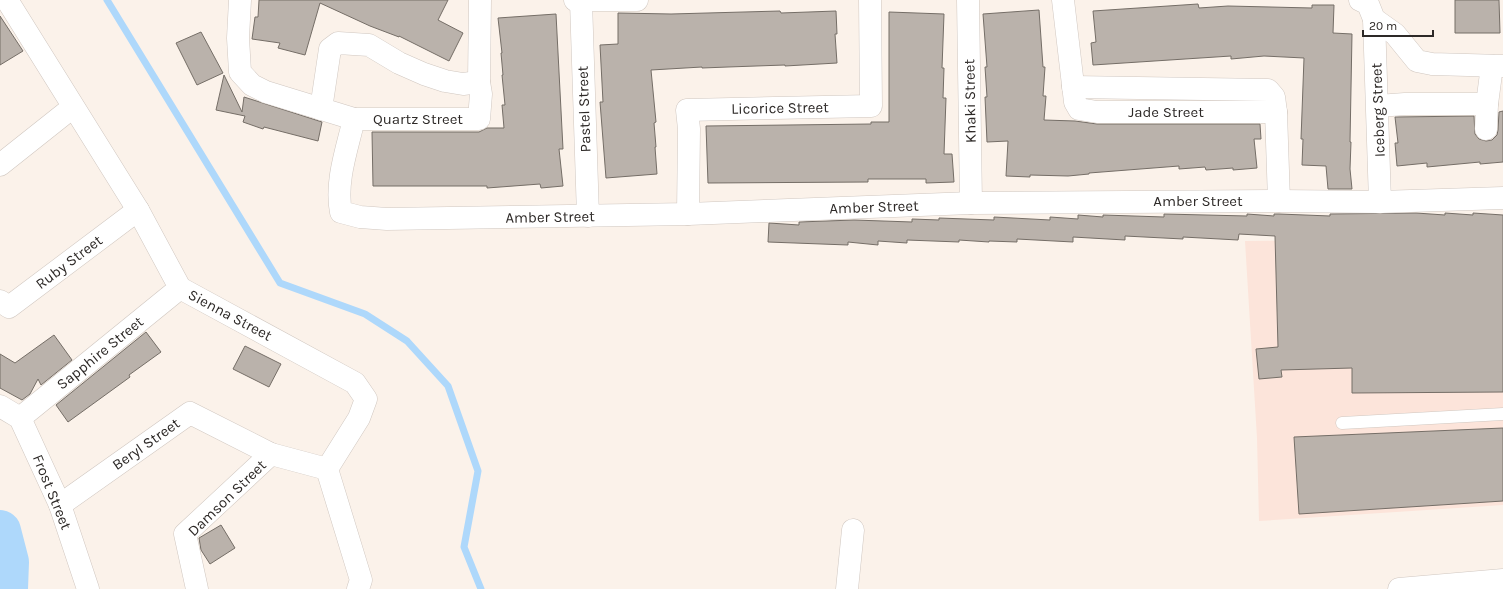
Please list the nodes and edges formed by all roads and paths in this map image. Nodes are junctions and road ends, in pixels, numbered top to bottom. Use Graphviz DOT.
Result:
graph roads {
  1 [pos="8,0"];
  2 [pos="240,0"];
  3 [pos="480,0"];
  4 [pos="578,0"];
  5 [pos="637,0"];
  6 [pos="870,0"];
  7 [pos="968,0"];
  8 [pos="1063,0"];
  9 [pos="1360,0"];
  10 [pos="1374,19"];
  11 [pos="1498,66"];
  12 [pos="479,82"];
  13 [pos="1487,104"];
  14 [pos="1378,106"];
  15 [pos="73,107"];
  16 [pos="321,109"];
  17 [pos="354,119"];
  18 [pos="1486,129"];
  19 [pos="0,165"];
  20 [pos="1503,198"];
  21 [pos="1279,200"];
  22 [pos="1380,202"];
  23 [pos="971,203"];
  24 [pos="138,210"];
  25 [pos="688,214"];
  26 [pos="588,216"];
  27 [pos="180,288"];
  28 [pos="0,301"];
  29 [pos="0,406"];
  30 [pos="1503,414"];
  31 [pos="20,418"];
  32 [pos="1342,423"];
  33 [pos="271,454"];
  34 [pos="327,469"];
  35 [pos="60,505"];
  36 [pos="853,530"];
  37 [pos="1503,580"];
  38 [pos="88,589"];
  39 [pos="197,589"];
  40 [pos="358,589"];
  41 [pos="847,589"];
  42 [pos="1399,589"];
  1 -- 15 [label="street, Sienna Street"];
  2 -- 16 [label="street, Quartz Street"];
  3 -- 12 [label="street, Quartz Street"];
  4 -- 5 [label="street"];
  4 -- 26 [label="street, Pastel Street"];
  6 -- 25 [label="street, Licorice Street"];
  7 -- 23 [label="street, Khaki Street"];
  8 -- 21 [label="street, Jade Street"];
  9 -- 10 [label="street"];
  10 -- 11 [label="street"];
  10 -- 14 [label="street, Iceberg Street"];
  11 -- 13 [label="street"];
  12 -- 16 [label="street"];
  12 -- 17 [label="street, Quartz Street"];
  13 -- 14 [label="street"];
  13 -- 18 [label="street"];
  14 -- 22 [label="street, Iceberg Street"];
  15 -- 19 [label="street"];
  15 -- 24 [label="street, Sienna Street"];
  16 -- 17 [label="street, Quartz Street"];
  17 -- 26 [label="street, Amber Street"];
  20 -- 22 [label="street, Amber Street"];
  21 -- 22 [label="street, Amber Street"];
  21 -- 23 [label="street, Amber Street"];
  23 -- 25 [label="street, Amber Street"];
  24 -- 27 [label="street, Sienna Street"];
  24 -- 28 [label="street, Ruby Street"];
  25 -- 26 [label="street, Amber Street"];
  27 -- 31 [label="street, Sapphire Street"];
  27 -- 34 [label="street, Sienna Street"];
  29 -- 31 [label="street"];
  30 -- 32 [label="lane"];
  31 -- 35 [label="street, Frost Street"];
  33 -- 34 [label="street, Beryl Street"];
  33 -- 35 [label="street, Beryl Street"];
  33 -- 39 [label="street, Damson Street"];
  34 -- 40 [label="street"];
  35 -- 38 [label="street, Frost Street"];
  36 -- 41 [label="street"];
  37 -- 42 [label="street"];
}
